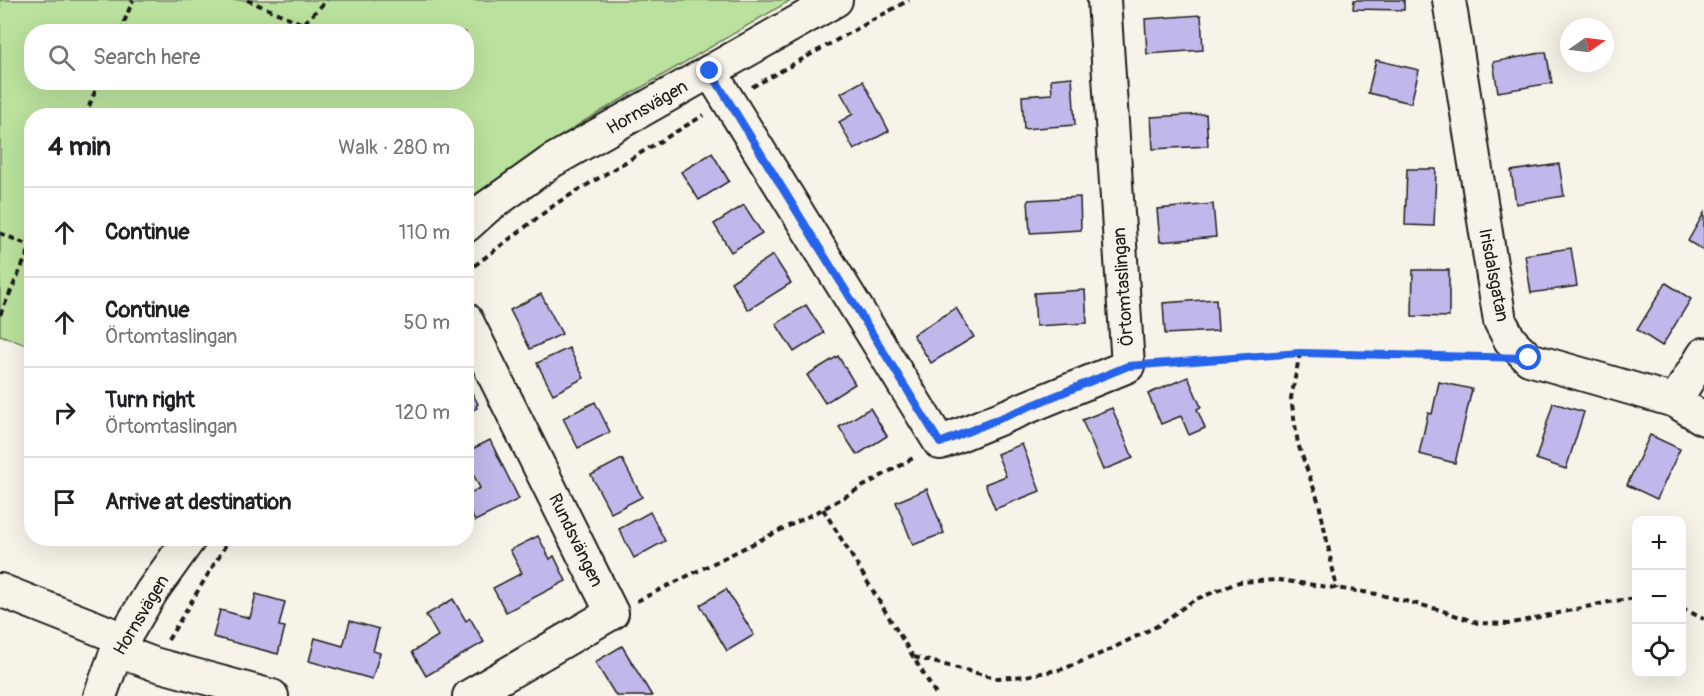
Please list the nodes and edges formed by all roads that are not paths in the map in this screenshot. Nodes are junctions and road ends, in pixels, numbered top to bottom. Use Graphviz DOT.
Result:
graph roads {
  1 [pos="836,0"];
  2 [pos="1104,0"];
  3 [pos="1449,0"];
  4 [pos="710,71"];
  5 [pos="474,219"];
  6 [pos="474,335"];
  7 [pos="1704,354"];
  8 [pos="1675,401"];
  9 [pos="1704,419"];
  10 [pos="184,546"];
  11 [pos="0,590"];
  12 [pos="121,645"];
  13 [pos="182,684"];
  14 [pos="100,696"];
  15 [pos="272,696"];
  16 [pos="469,696"];
  1 -- 4 [label="street, Hornsvägen"];
  2 -- 4 [label="street, Örtomtaslingan"];
  3 -- 8 [label="street, Irisdalsgatan"];
  4 -- 5 [label="street, Hornsvägen"];
  6 -- 16 [label="street, Rundsvängen"];
  7 -- 8 [label="street"];
  8 -- 9 [label="street, Irisdalsgatan"];
  10 -- 12 [label="street, Hornsvägen"];
  11 -- 12 [label="street"];
  12 -- 13 [label="street"];
  12 -- 14 [label="street, Hornsvägen"];
  13 -- 15 [label="street"];
}
